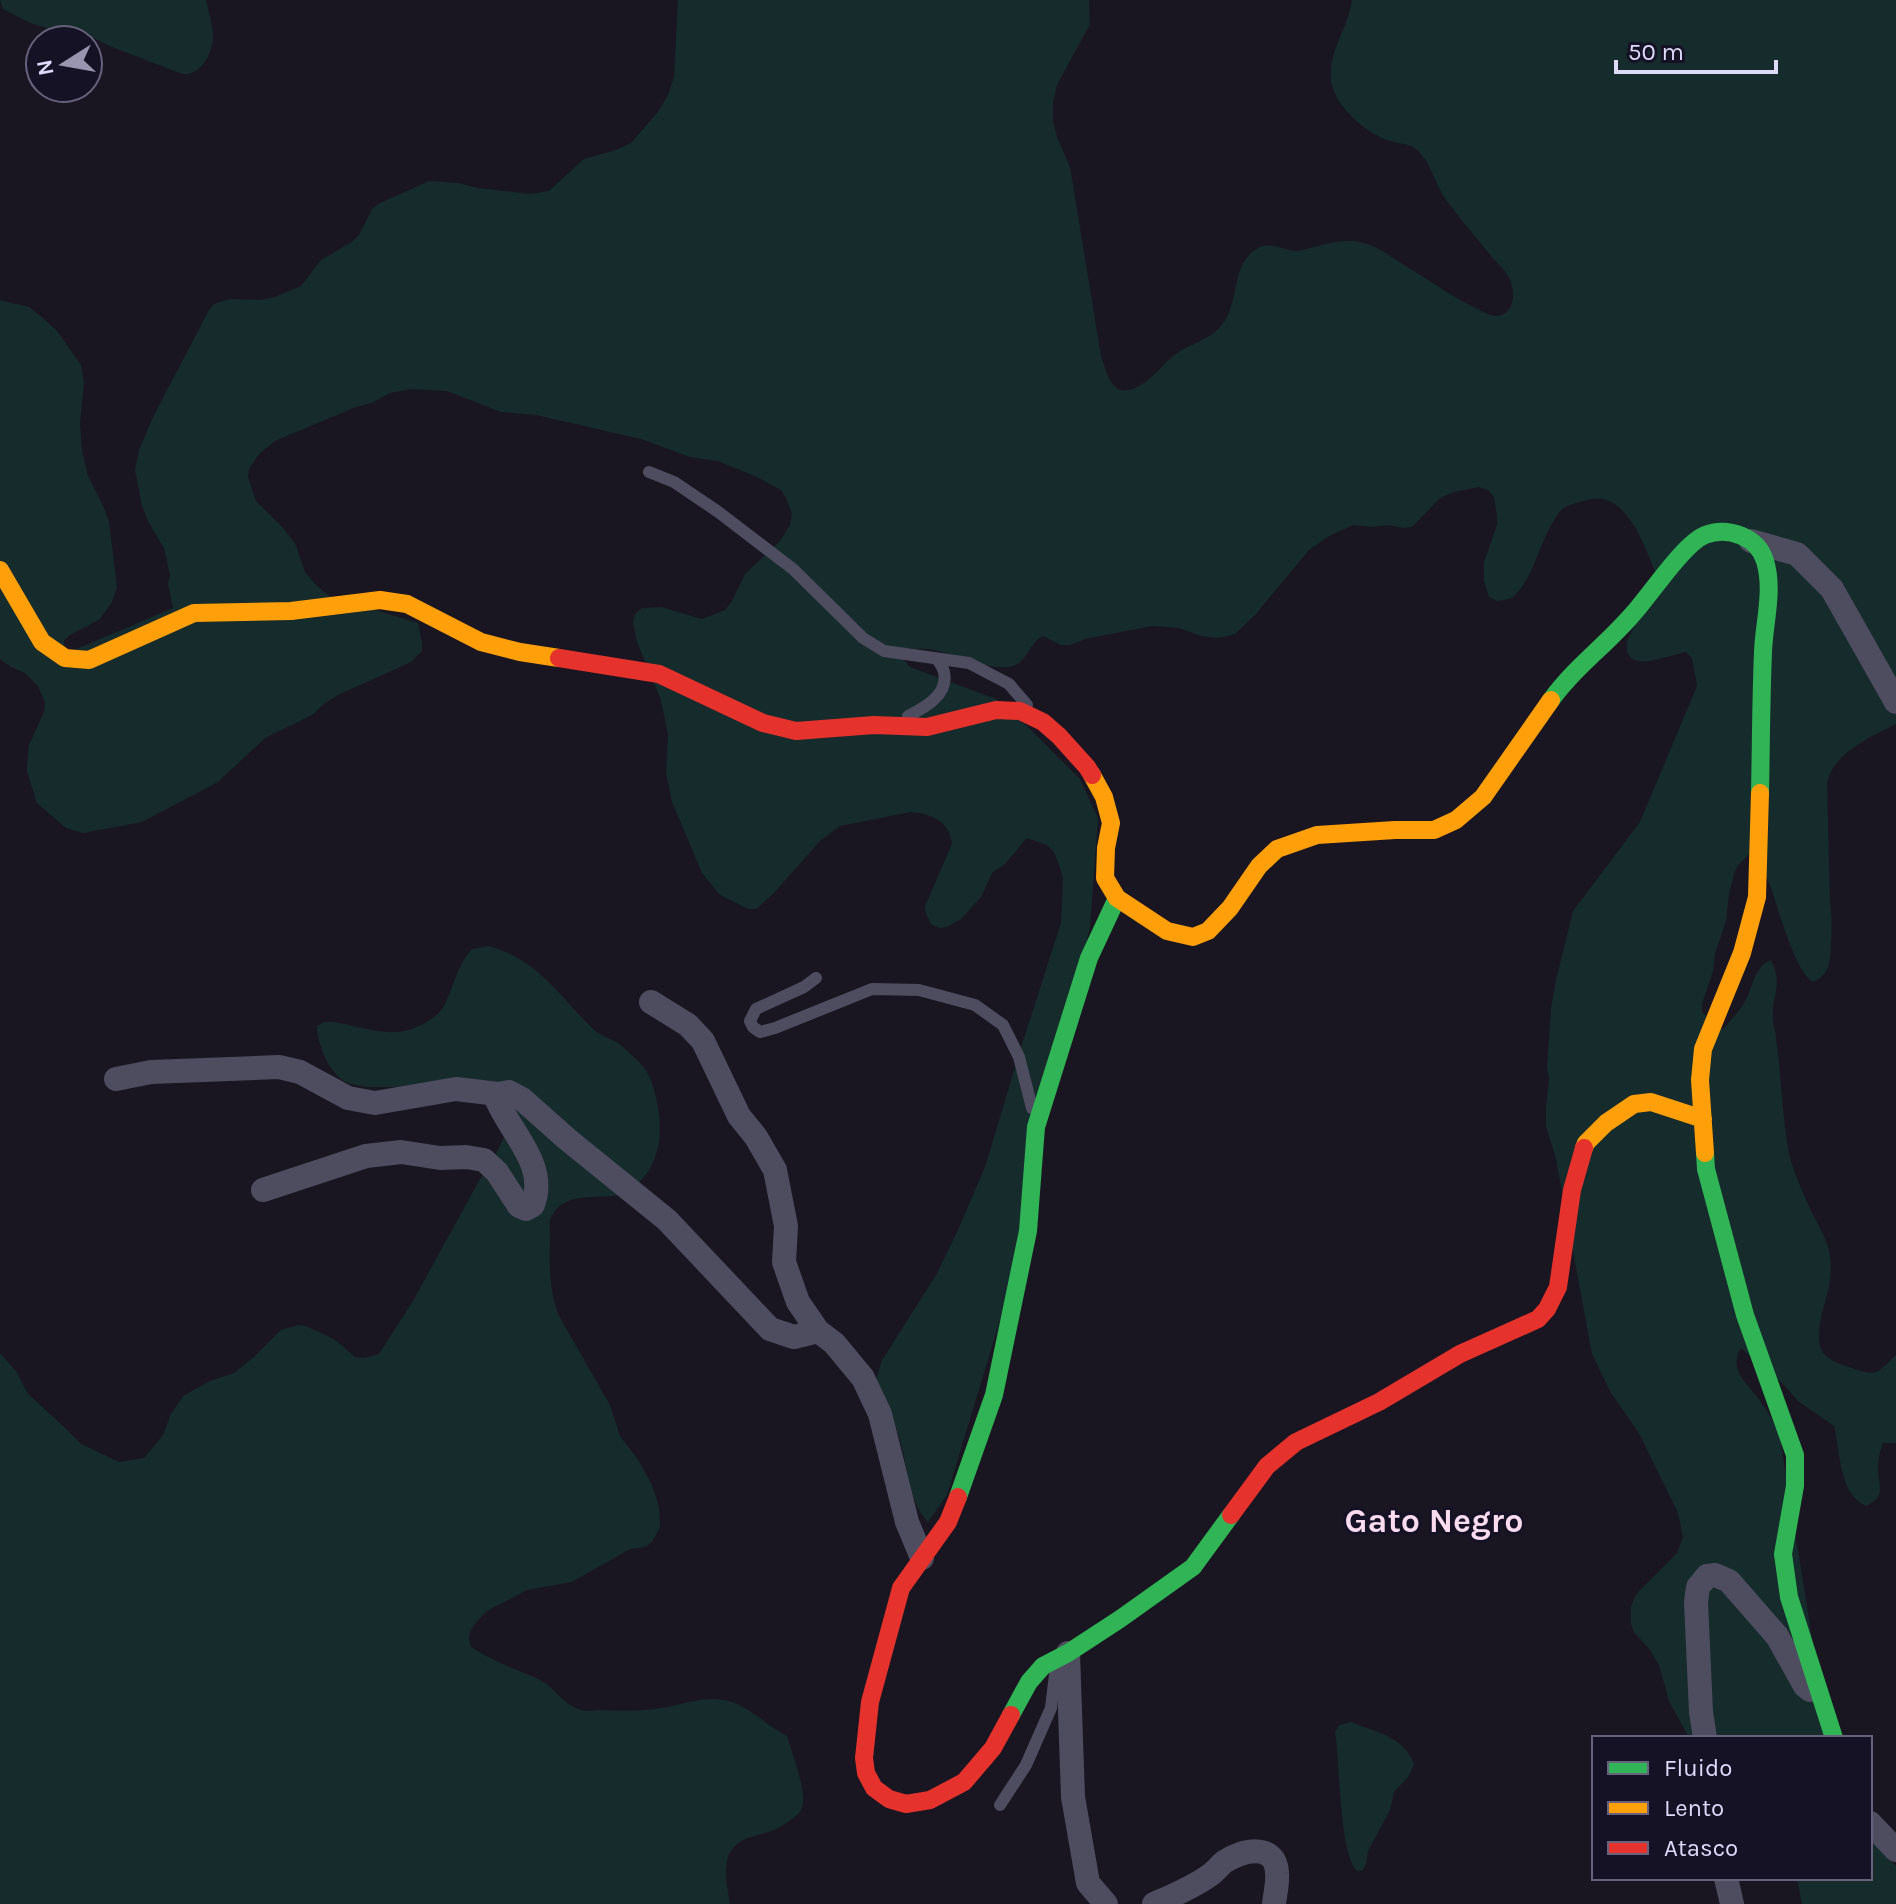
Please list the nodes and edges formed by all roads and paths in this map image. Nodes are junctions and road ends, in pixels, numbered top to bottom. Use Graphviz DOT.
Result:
graph roads {
  1 [pos="649,472"];
  2 [pos="1751,541"];
  3 [pos="0,570"];
  4 [pos="938,660"];
  5 [pos="1896,702"];
  6 [pos="1043,722"];
  7 [pos="891,726"];
  8 [pos="1117,898"];
  9 [pos="816,978"];
  10 [pos="651,1002"];
  11 [pos="116,1079"];
  12 [pos="498,1094"];
  13 [pos="1703,1119"];
  14 [pos="1036,1127"];
  15 [pos="263,1190"];
  16 [pos="818,1331"];
  17 [pos="922,1558"];
  18 [pos="1062,1656"];
  19 [pos="1822,1700"];
  20 [pos="1705,1736"];
  21 [pos="1833,1736"];
  22 [pos="1000,1805"];
  23 [pos="1872,1825"];
  24 [pos="1896,1850"];
  25 [pos="1726,1880"];
  26 [pos="1106,1904"];
  27 [pos="1154,1904"];
  28 [pos="1274,1904"];
  29 [pos="1732,1904"];
  1 -- 4 [label="lane"];
  2 -- 5 [label="street"];
  2 -- 8 [label="street"];
  2 -- 13 [label="street"];
  3 -- 7 [label="street"];
  4 -- 6 [label="lane"];
  4 -- 7 [label="lane"];
  6 -- 7 [label="street"];
  6 -- 8 [label="street"];
  8 -- 14 [label="street"];
  9 -- 14 [label="lane"];
  10 -- 16 [label="street"];
  11 -- 12 [label="street"];
  12 -- 15 [label="street"];
  12 -- 16 [label="street"];
  13 -- 18 [label="street"];
  13 -- 19 [label="street"];
  14 -- 17 [label="street"];
  16 -- 17 [label="street"];
  17 -- 18 [label="street"];
  18 -- 22 [label="lane"];
  18 -- 26 [label="street"];
  19 -- 20 [label="street"];
  19 -- 21 [label="street"];
  23 -- 24 [label="street"];
  25 -- 29 [label="street"];
  27 -- 28 [label="street"];
}
